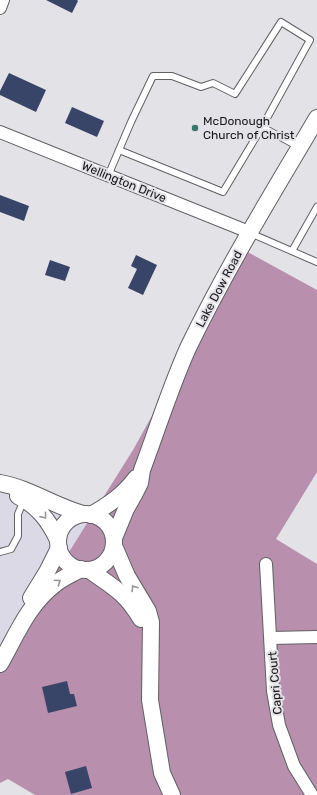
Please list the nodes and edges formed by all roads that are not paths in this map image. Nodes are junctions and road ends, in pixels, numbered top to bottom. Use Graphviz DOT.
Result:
graph roads {
  1 [pos="3,0"];
  2 [pos="0,8"];
  3 [pos="317,118"];
  4 [pos="262,126"];
  5 [pos="0,132"];
  6 [pos="300,147"];
  7 [pos="119,150"];
  8 [pos="108,176"];
  9 [pos="317,207"];
  10 [pos="249,232"];
  11 [pos="292,251"];
  12 [pos="317,262"];
  13 [pos="142,470"];
  14 [pos="0,483"];
  15 [pos="0,488"];
  16 [pos="24,499"];
  17 [pos="87,514"];
  18 [pos="114,542"];
  19 [pos="58,544"];
  20 [pos="0,552"];
  21 [pos="266,564"];
  22 [pos="85,570"];
  23 [pos="23,620"];
  24 [pos="150,637"];
  25 [pos="317,637"];
  26 [pos="271,638"];
  27 [pos="0,664"];
  28 [pos="172,795"];
  29 [pos="312,795"];
  1 -- 2 [label="street"];
  3 -- 6 [label="street, Lake Dow Road"];
  4 -- 6 [label="lane"];
  4 -- 7 [label="lane"];
  4 -- 7 [label="lane"];
  5 -- 8 [label="street, Wellington Drive"];
  6 -- 10 [label="street, Lake Dow Road"];
  7 -- 8 [label="lane"];
  8 -- 10 [label="street, Wellington Drive"];
  9 -- 11 [label="lane"];
  10 -- 11 [label="lane"];
  10 -- 13 [label="street, Lake Dow Road"];
  11 -- 12 [label="lane"];
  13 -- 17 [label="street, Lake Dow Road"];
  13 -- 18 [label="street, Lake Dow Road"];
  14 -- 17 [label="street"];
  15 -- 16 [label="street"];
  16 -- 19 [label="street, one-way"];
  16 -- 20 [label="lane"];
  17 -- 18 [label="street"];
  17 -- 19 [label="street"];
  18 -- 22 [label="street"];
  24 -- 18 [label="street, one-way"];
  19 -- 22 [label="street"];
  19 -- 23 [label="street"];
  21 -- 26 [label="street, Capri Court"];
  23 -- 22 [label="street, one-way"];
  22 -- 24 [label="street"];
  23 -- 27 [label="street"];
  24 -- 28 [label="street"];
  25 -- 26 [label="street"];
  26 -- 29 [label="street, Capri Court"];
}
